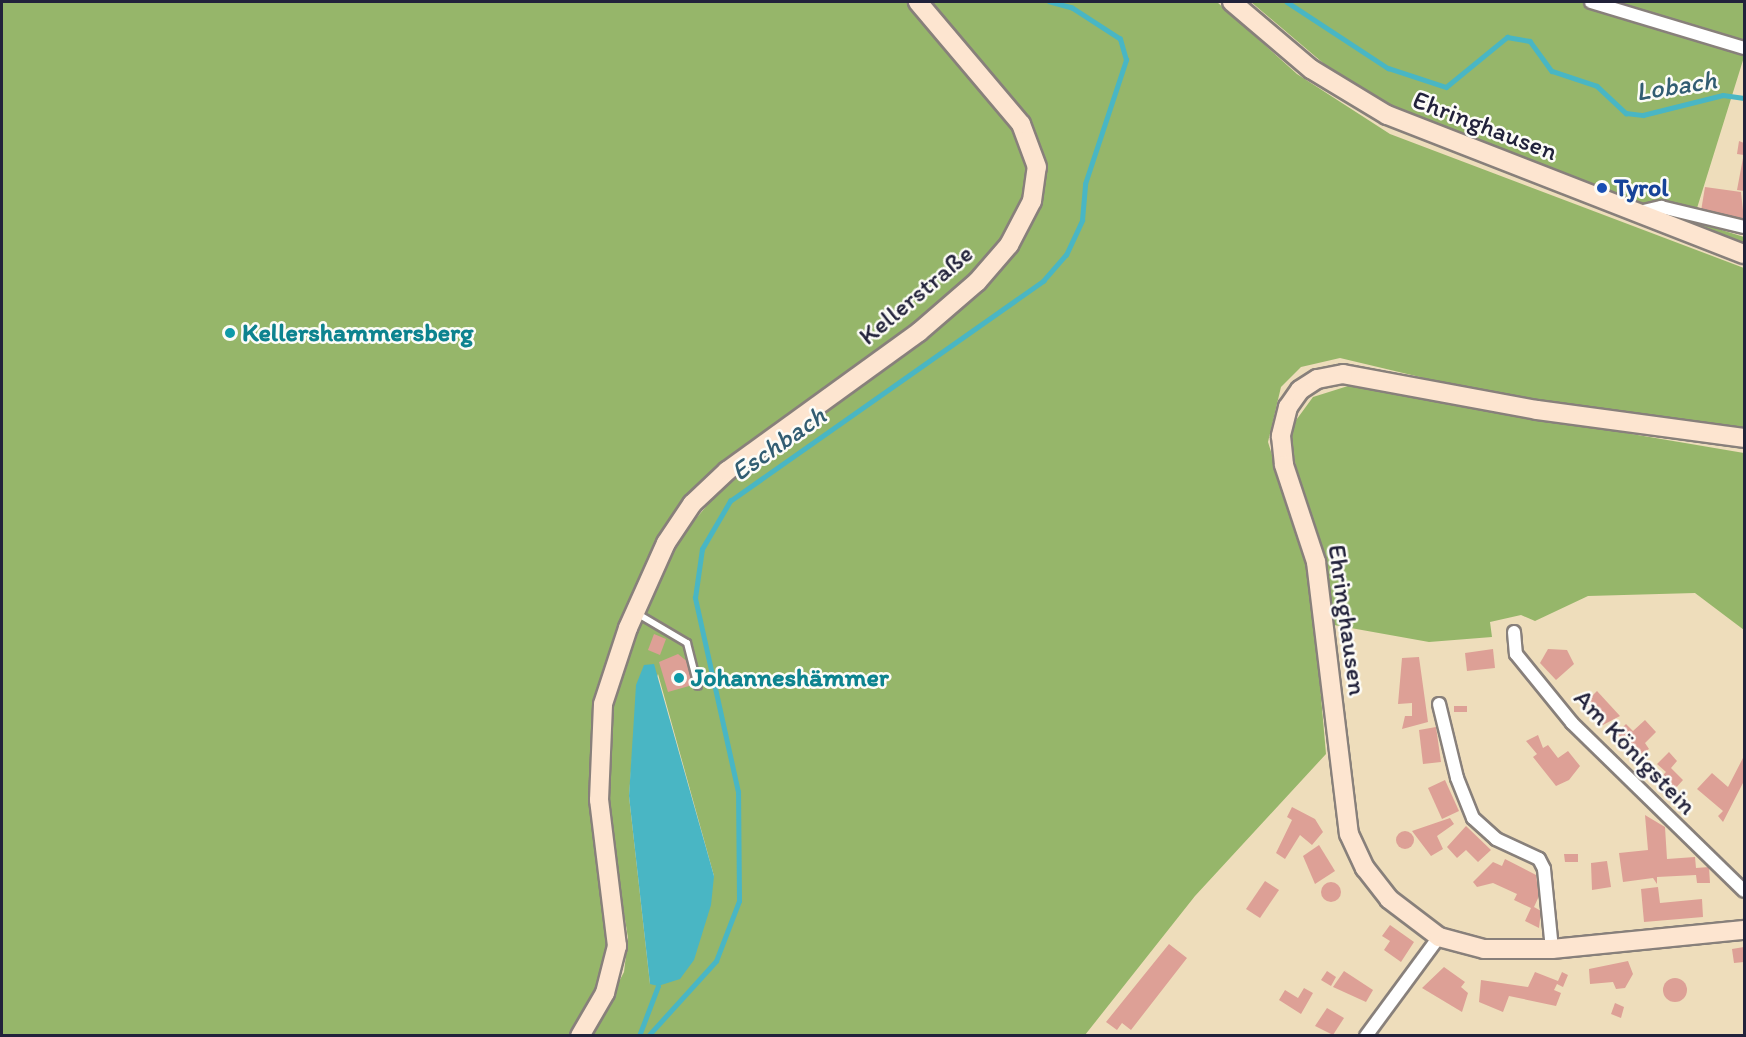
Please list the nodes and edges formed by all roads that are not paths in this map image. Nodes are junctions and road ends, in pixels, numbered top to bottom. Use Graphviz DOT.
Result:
graph roads {
  1 [pos="918,2"];
  2 [pos="1233,2"];
  3 [pos="1591,2"];
  4 [pos="1744,48"];
  5 [pos="1639,212"];
  6 [pos="1744,227"];
  7 [pos="1744,254"];
  8 [pos="1744,438"];
  9 [pos="634,612"];
  10 [pos="1514,632"];
  11 [pos="698,686"];
  12 [pos="1439,704"];
  13 [pos="1744,891"];
  14 [pos="1744,930"];
  15 [pos="1439,937"];
  16 [pos="1552,949"];
  17 [pos="580,1035"];
  18 [pos="1366,1035"];
  1 -- 9 [label="main road, Kellerstraße"];
  2 -- 5 [label="main road, Ehringhausen"];
  3 -- 4 [label="street"];
  5 -- 6 [label="street"];
  5 -- 7 [label="main road, Ehringhausen"];
  8 -- 15 [label="main road, Ehringhausen"];
  9 -- 11 [label="lane"];
  9 -- 17 [label="main road, Kellerstraße"];
  10 -- 13 [label="street, Am Königstein"];
  12 -- 16 [label="street"];
  14 -- 16 [label="main road, Ehringhausen"];
  15 -- 16 [label="main road, Ehringhausen"];
  15 -- 18 [label="street"];
}
